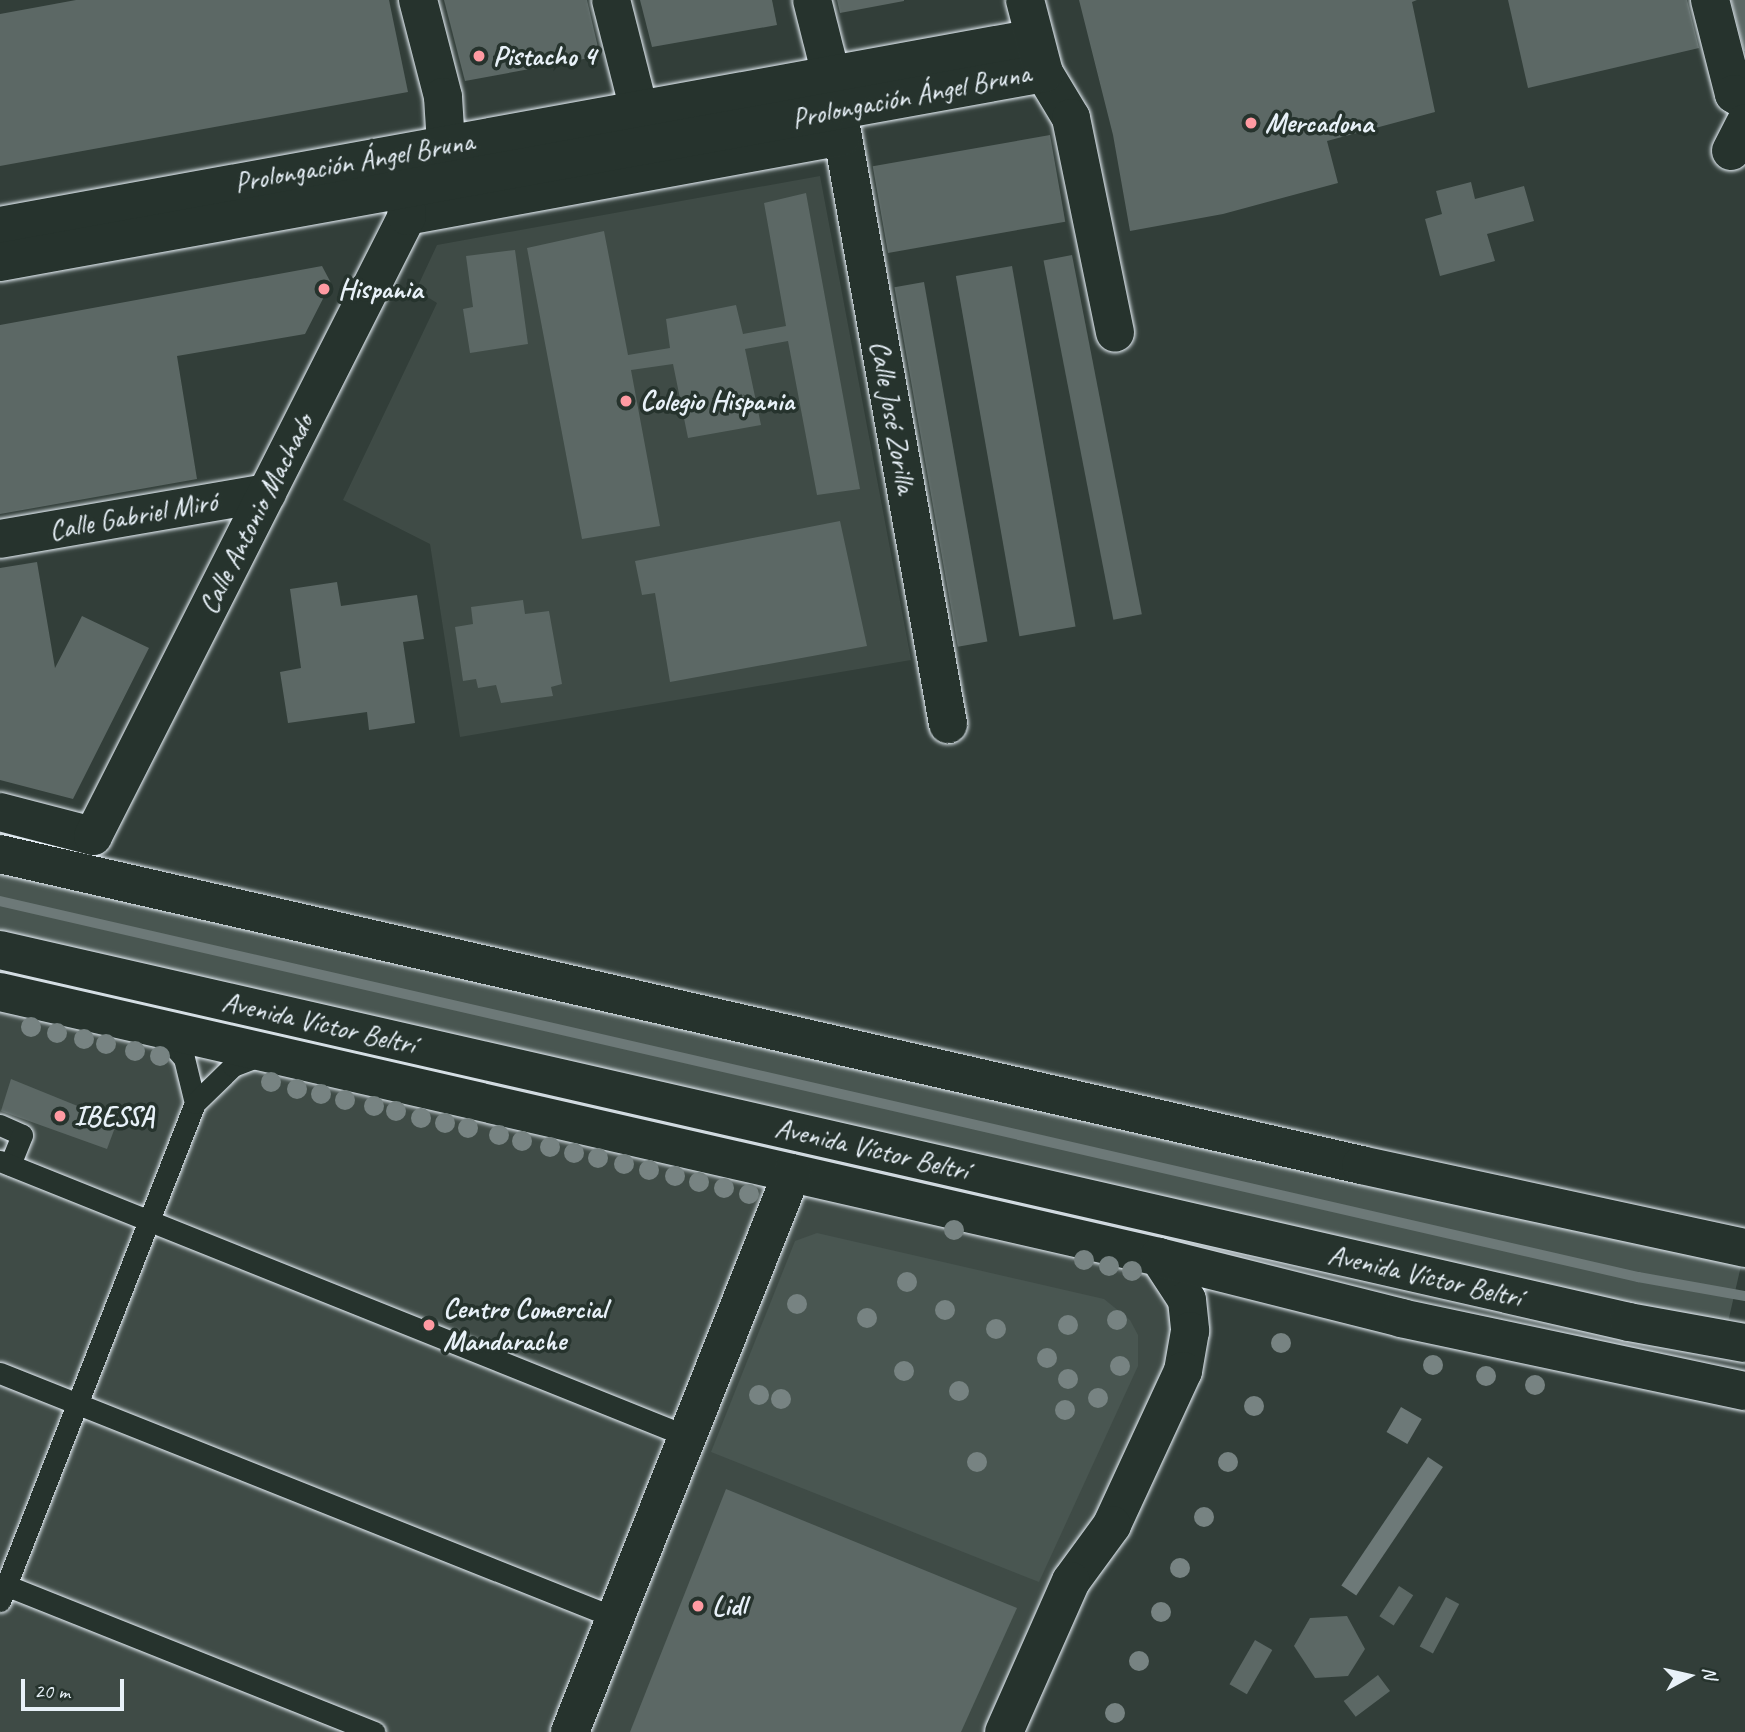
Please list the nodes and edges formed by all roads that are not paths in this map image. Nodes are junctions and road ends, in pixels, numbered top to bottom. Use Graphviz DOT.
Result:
graph roads {
  1 [pos="418,0"];
  2 [pos="611,0"];
  3 [pos="812,0"];
  4 [pos="1025,0"];
  5 [pos="1710,0"];
  6 [pos="1039,56"];
  7 [pos="1745,101"];
  8 [pos="837,107"];
  9 [pos="639,110"];
  10 [pos="449,163"];
  11 [pos="405,203"];
  12 [pos="0,226"];
  13 [pos="0,262"];
  14 [pos="1115,334"];
  15 [pos="267,493"];
  16 [pos="0,539"];
  17 [pos="948,724"];
  18 [pos="0,812"];
  19 [pos="0,854"];
  20 [pos="0,950"];
  21 [pos="0,992"];
  22 [pos="158,1030"];
  23 [pos="266,1054"];
  24 [pos="195,1103"];
  25 [pos="0,1125"];
  26 [pos="5,1163"];
  27 [pos="792,1173"];
  28 [pos="151,1222"];
  29 [pos="1745,1248"];
  30 [pos="1158,1257"];
  31 [pos="1745,1343"];
  32 [pos="0,1373"];
  33 [pos="1745,1391"];
  34 [pos="79,1404"];
  35 [pos="689,1437"];
  36 [pos="2,1590"];
  37 [pos="616,1618"];
  38 [pos="374,1732"];
  39 [pos="570,1732"];
  40 [pos="1004,1732"];
  1 -- 10 [label="street"];
  2 -- 9 [label="street"];
  3 -- 8 [label="street, Calle José Zorilla"];
  4 -- 6 [label="street"];
  5 -- 7 [label="street"];
  6 -- 8 [label="street, Prolongación Ángel Bruna"];
  6 -- 14 [label="street"];
  8 -- 9 [label="street, Prolongación Ángel Bruna"];
  8 -- 10 [label="street, Prolongación Ángel Bruna"];
  8 -- 11 [label="street, Prolongación Ángel Bruna"];
  8 -- 17 [label="street, Calle José Zorilla"];
  9 -- 10 [label="street, Prolongación Ángel Bruna"];
  10 -- 11 [label="street, Prolongación Ángel Bruna"];
  10 -- 12 [label="street, Prolongación Ángel Bruna"];
  11 -- 13 [label="street, Prolongación Ángel Bruna"];
  11 -- 15 [label="street, Calle Antonio Machado"];
  15 -- 16 [label="street, Calle Gabriel Miró"];
  15 -- 18 [label="street, Calle Antonio Machado"];
  19 -- 29 [label="street"];
  20 -- 31 [label="street, Avenida Víctor Beltrí"];
  21 -- 22 [label="street"];
  22 -- 23 [label="street"];
  22 -- 24 [label="lane"];
  23 -- 24 [label="lane"];
  23 -- 27 [label="street"];
  24 -- 28 [label="lane"];
  25 -- 26 [label="lane"];
  26 -- 28 [label="lane"];
  27 -- 30 [label="street"];
  27 -- 35 [label="street"];
  28 -- 34 [label="lane"];
  28 -- 35 [label="lane"];
  30 -- 33 [label="street"];
  30 -- 40 [label="street"];
  32 -- 34 [label="lane"];
  34 -- 36 [label="lane"];
  34 -- 37 [label="lane"];
  35 -- 37 [label="street"];
  36 -- 38 [label="lane"];
  37 -- 39 [label="street"];
}
